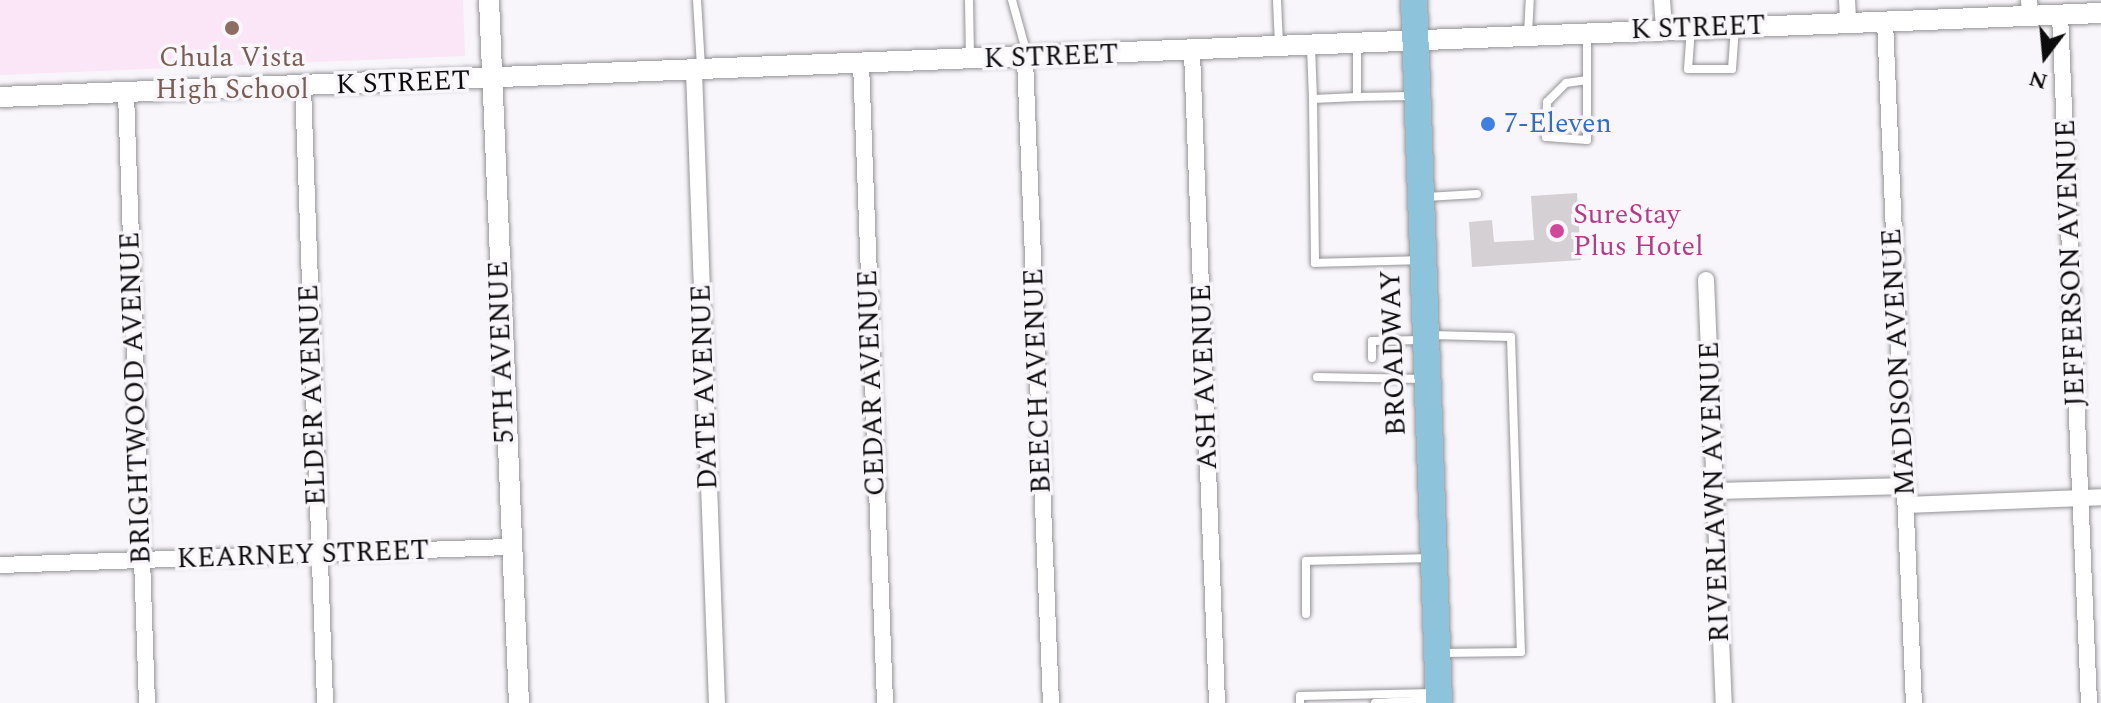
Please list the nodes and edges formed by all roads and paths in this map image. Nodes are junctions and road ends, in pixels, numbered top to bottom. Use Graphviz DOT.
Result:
graph roads {
  1 [pos="489,0"];
  2 [pos="697,0"];
  3 [pos="969,0"];
  4 [pos="1012,0"];
  5 [pos="1277,0"];
  6 [pos="1414,0"];
  7 [pos="1530,0"];
  8 [pos="1662,0"];
  9 [pos="1847,0"];
  10 [pos="2030,7"];
  11 [pos="2101,13"];
  12 [pos="2060,14"];
  13 [pos="1848,21"];
  14 [pos="1885,21"];
  15 [pos="1735,26"];
  16 [pos="1691,28"];
  17 [pos="1664,29"];
  18 [pos="1587,32"];
  19 [pos="1528,35"];
  20 [pos="1416,40"];
  21 [pos="1357,42"];
  22 [pos="1310,43"];
  23 [pos="1279,49"];
  24 [pos="1192,52"];
  25 [pos="1027,58"];
  26 [pos="970,60"];
  27 [pos="861,63"];
  28 [pos="697,71"];
  29 [pos="492,79"];
  30 [pos="1587,80"];
  31 [pos="303,87"];
  32 [pos="126,93"];
  33 [pos="1418,96"];
  34 [pos="0,97"];
  35 [pos="1357,97"];
  36 [pos="1313,99"];
  37 [pos="1477,194"];
  38 [pos="1421,197"];
  39 [pos="1423,260"];
  40 [pos="1706,280"];
  41 [pos="1426,337"];
  42 [pos="1372,358"];
  43 [pos="1317,377"];
  44 [pos="1427,379"];
  45 [pos="1907,486"];
  46 [pos="1716,491"];
  47 [pos="2101,497"];
  48 [pos="2081,499"];
  49 [pos="1906,505"];
  50 [pos="509,547"];
  51 [pos="320,555"];
  52 [pos="1434,558"];
  53 [pos="142,561"];
  54 [pos="0,565"];
  55 [pos="1306,614"];
  56 [pos="1437,653"];
  57 [pos="1438,699"];
  58 [pos="147,703"];
  59 [pos="325,703"];
  60 [pos="519,703"];
  61 [pos="717,703"];
  62 [pos="885,703"];
  63 [pos="1051,703"];
  64 [pos="1217,703"];
  65 [pos="1300,703"];
  66 [pos="1375,703"];
  67 [pos="1724,703"];
  68 [pos="1914,703"];
  69 [pos="2089,703"];
  1 -- 29 [label="street, 5TH AVENUE"];
  2 -- 28 [label="lane"];
  3 -- 26 [label="lane"];
  4 -- 25 [label="lane"];
  5 -- 23 [label="lane"];
  6 -- 20 [label="main road, BROADWAY"];
  7 -- 19 [label="lane"];
  8 -- 17 [label="street"];
  9 -- 13 [label="street"];
  10 -- 12 [label="street, K STREET"];
  10 -- 14 [label="street, K STREET"];
  11 -- 12 [label="street, K STREET"];
  12 -- 48 [label="street, JEFFERSON AVENUE"];
  13 -- 14 [label="street, K STREET"];
  13 -- 15 [label="street, K STREET"];
  14 -- 45 [label="street, MADISON AVENUE"];
  15 -- 16 [label="street, K STREET"];
  15 -- 16 [label="lane"];
  16 -- 17 [label="street, K STREET"];
  17 -- 18 [label="street, K STREET"];
  18 -- 19 [label="street, K STREET"];
  18 -- 30 [label="lane"];
  19 -- 20 [label="street, K STREET"];
  20 -- 21 [label="street, K STREET"];
  20 -- 33 [label="main road, BROADWAY"];
  21 -- 22 [label="street, K STREET"];
  21 -- 35 [label="lane"];
  22 -- 23 [label="street, K STREET"];
  22 -- 36 [label="lane"];
  23 -- 24 [label="street, K STREET"];
  24 -- 25 [label="street, K STREET"];
  24 -- 64 [label="street, ASH AVENUE"];
  25 -- 26 [label="street, K STREET"];
  25 -- 63 [label="street, BEECH AVENUE"];
  26 -- 27 [label="street, K STREET"];
  27 -- 28 [label="street, K STREET"];
  27 -- 62 [label="street, CEDAR AVENUE"];
  28 -- 29 [label="street, K STREET"];
  28 -- 61 [label="street, DATE AVENUE"];
  29 -- 31 [label="street, K STREET"];
  29 -- 50 [label="street, 5TH AVENUE"];
  30 -- 30 [label="lane"];
  31 -- 32 [label="street, K STREET"];
  31 -- 51 [label="street, ELDER AVENUE"];
  32 -- 34 [label="street, K STREET"];
  32 -- 53 [label="street, BRIGHTWOOD AVENUE"];
  33 -- 35 [label="lane"];
  33 -- 38 [label="main road, BROADWAY"];
  35 -- 36 [label="lane"];
  36 -- 39 [label="lane"];
  37 -- 38 [label="lane"];
  38 -- 39 [label="main road, BROADWAY"];
  39 -- 41 [label="main road, BROADWAY"];
  40 -- 46 [label="street, RIVERLAWN AVENUE"];
  41 -- 42 [label="lane"];
  41 -- 44 [label="main road, BROADWAY"];
  41 -- 56 [label="lane"];
  43 -- 44 [label="lane"];
  44 -- 52 [label="main road, BROADWAY"];
  45 -- 46 [label="street"];
  45 -- 49 [label="street, MADISON AVENUE"];
  46 -- 67 [label="street, RIVERLAWN AVENUE"];
  47 -- 48 [label="street"];
  48 -- 49 [label="street"];
  48 -- 69 [label="street, JEFFERSON AVENUE"];
  49 -- 68 [label="street, MADISON AVENUE"];
  50 -- 51 [label="street, KEARNEY STREET"];
  50 -- 60 [label="street, 5TH AVENUE"];
  51 -- 53 [label="street, KEARNEY STREET"];
  51 -- 59 [label="street, ELDER AVENUE"];
  52 -- 55 [label="lane"];
  52 -- 56 [label="main road, BROADWAY"];
  53 -- 54 [label="street, KEARNEY STREET"];
  53 -- 58 [label="street, BRIGHTWOOD AVENUE"];
  56 -- 57 [label="main road, BROADWAY"];
  57 -- 65 [label="lane"];
  57 -- 66 [label="lane"];
}
